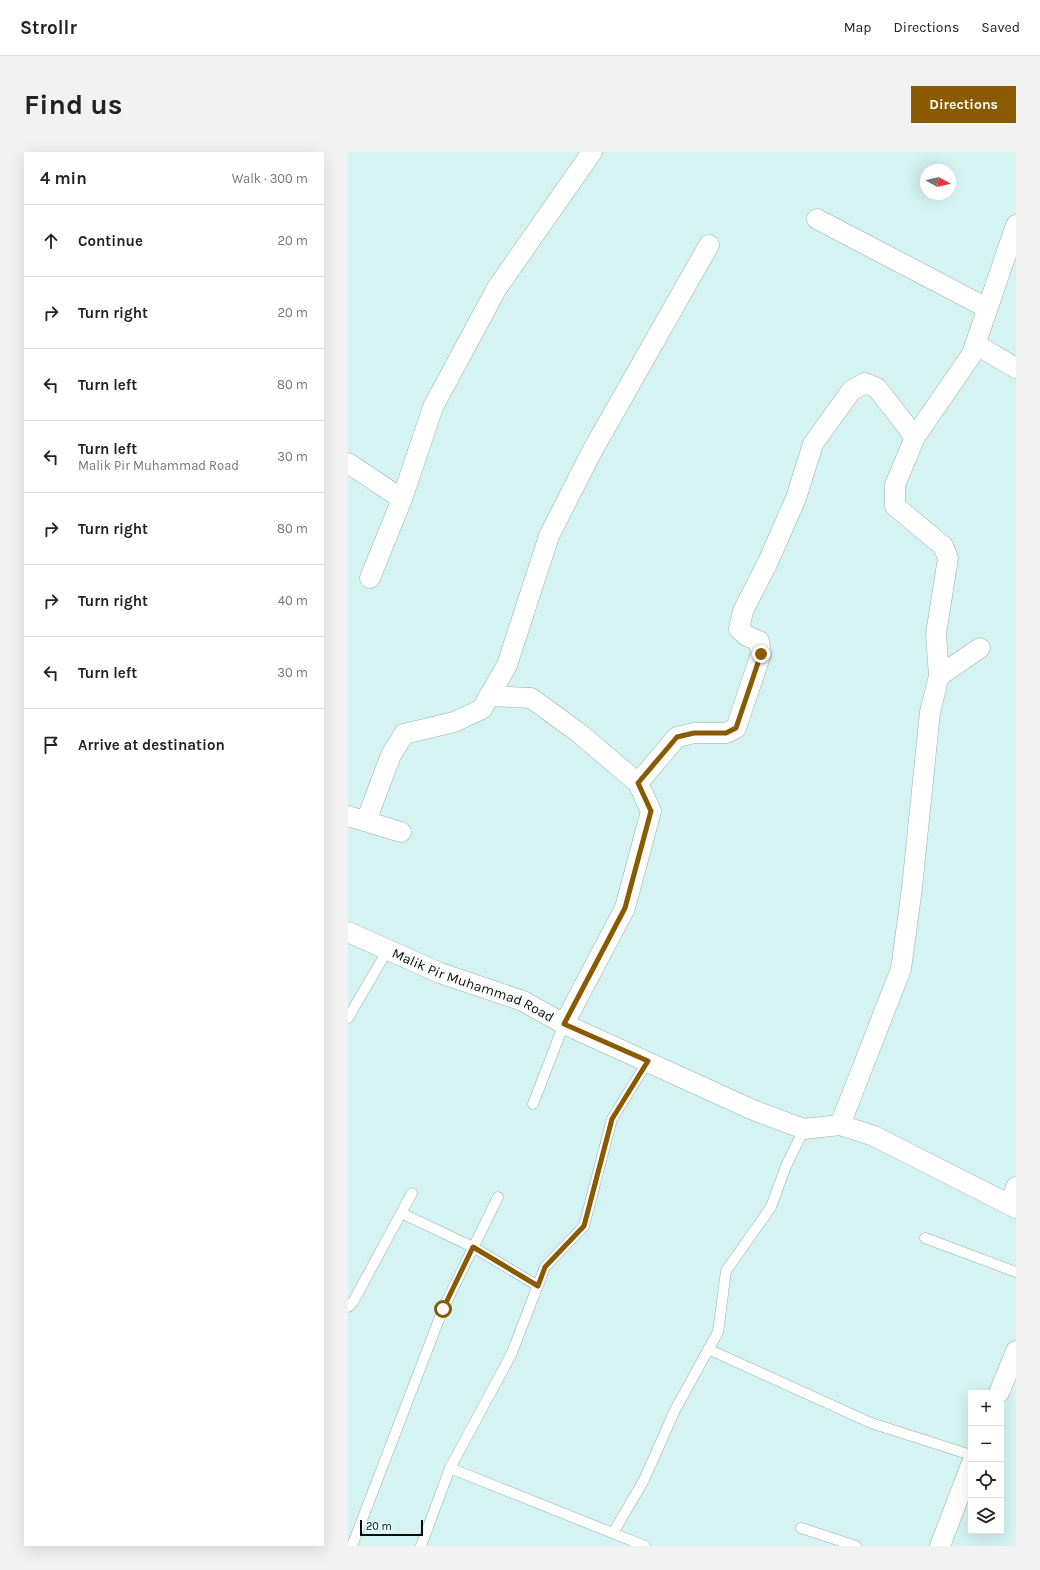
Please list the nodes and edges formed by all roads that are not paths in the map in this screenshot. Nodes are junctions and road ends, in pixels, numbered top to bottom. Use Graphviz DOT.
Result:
graph roads {
  1 [pos="592,152"];
  2 [pos="817,219"];
  3 [pos="1016,225"];
  4 [pos="709,244"];
  5 [pos="987,308"];
  6 [pos="975,344"];
  7 [pos="1016,368"];
  8 [pos="915,437"];
  9 [pos="348,463"];
  10 [pos="402,499"];
  11 [pos="370,578"];
  12 [pos="980,648"];
  13 [pos="939,676"];
  14 [pos="490,696"];
  15 [pos="638,783"];
  16 [pos="357,819"];
  17 [pos="402,832"];
  18 [pos="348,932"];
  19 [pos="387,950"];
  20 [pos="348,1018"];
  21 [pos="564,1024"];
  22 [pos="648,1061"];
  23 [pos="533,1104"];
  24 [pos="840,1125"];
  25 [pos="804,1129"];
  26 [pos="412,1193"];
  27 [pos="498,1197"];
  28 [pos="1014,1199"];
  29 [pos="401,1214"];
  30 [pos="925,1238"];
  31 [pos="473,1247"];
  32 [pos="1016,1272"];
  33 [pos="538,1286"];
  34 [pos="348,1307"];
  35 [pos="708,1349"];
  36 [pos="1016,1351"];
  37 [pos="1000,1390"];
  38 [pos="968,1454"];
  39 [pos="450,1468"];
  40 [pos="968,1472"];
  41 [pos="800,1528"];
  42 [pos="613,1533"];
  43 [pos="352,1546"];
  44 [pos="421,1546"];
  45 [pos="645,1546"];
  46 [pos="856,1546"];
  47 [pos="940,1546"];
  1 -- 10 [label="street"];
  2 -- 5 [label="street"];
  3 -- 5 [label="street"];
  4 -- 14 [label="street"];
  5 -- 6 [label="street"];
  6 -- 7 [label="street"];
  6 -- 8 [label="street"];
  8 -- 13 [label="street"];
  8 -- 15 [label="street"];
  9 -- 10 [label="street"];
  10 -- 11 [label="street"];
  12 -- 13 [label="street"];
  13 -- 24 [label="street"];
  14 -- 15 [label="street"];
  14 -- 16 [label="street"];
  15 -- 21 [label="street"];
  16 -- 17 [label="street"];
  18 -- 19 [label="street, Malik Pir Muhammad Road"];
  19 -- 20 [label="lane"];
  19 -- 21 [label="street, Malik Pir Muhammad Road"];
  21 -- 22 [label="street, Malik Pir Muhammad Road"];
  21 -- 23 [label="lane"];
  22 -- 25 [label="street, Malik Pir Muhammad Road"];
  22 -- 33 [label="lane"];
  24 -- 25 [label="street, Malik Pir Muhammad Road"];
  24 -- 28 [label="street, Malik Pir Muhammad Road"];
  25 -- 35 [label="lane"];
  26 -- 29 [label="lane"];
  27 -- 31 [label="lane"];
  29 -- 31 [label="lane"];
  29 -- 34 [label="lane"];
  30 -- 32 [label="lane"];
  31 -- 33 [label="lane"];
  31 -- 43 [label="lane"];
  33 -- 39 [label="lane"];
  35 -- 38 [label="lane"];
  35 -- 42 [label="lane"];
  36 -- 37 [label="street"];
  39 -- 42 [label="lane"];
  39 -- 44 [label="lane"];
  40 -- 47 [label="street"];
  41 -- 46 [label="lane"];
  42 -- 45 [label="lane"];
}
